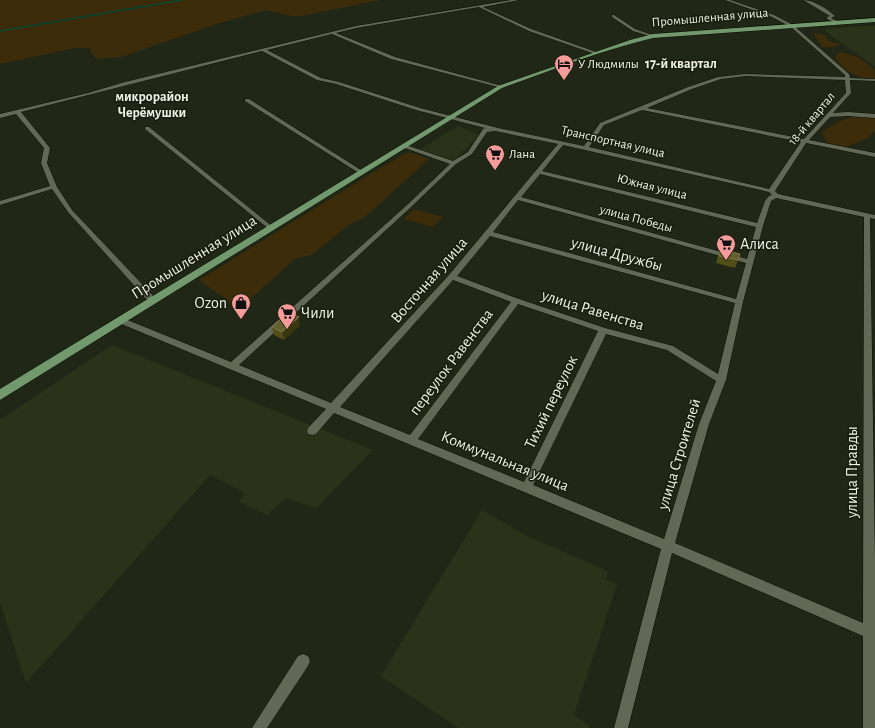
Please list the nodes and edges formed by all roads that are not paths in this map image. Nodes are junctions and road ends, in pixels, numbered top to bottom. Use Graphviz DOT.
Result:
graph roads {
  1 [pos="517,0"];
  2 [pos="727,0"];
  3 [pos="805,0"];
  4 [pos="479,6"];
  5 [pos="613,16"];
  6 [pos="875,20"];
  7 [pos="837,22"];
  8 [pos="792,26"];
  9 [pos="333,33"];
  10 [pos="652,36"];
  11 [pos="263,50"];
  12 [pos="597,53"];
  13 [pos="846,78"];
  14 [pos="875,80"];
  15 [pos="500,87"];
  16 [pos="247,100"];
  17 [pos="641,108"];
  18 [pos="18,112"];
  19 [pos="828,115"];
  20 [pos="0,116"];
  21 [pos="450,116"];
  22 [pos="875,116"];
  23 [pos="147,128"];
  24 [pos="498,130"];
  25 [pos="804,142"];
  26 [pos="562,143"];
  27 [pos="404,146"];
  28 [pos="586,148"];
  29 [pos="875,156"];
  30 [pos="454,164"];
  31 [pos="361,172"];
  32 [pos="538,172"];
  33 [pos="54,187"];
  34 [pos="773,194"];
  35 [pos="516,198"];
  36 [pos="0,203"];
  37 [pos="871,216"];
  38 [pos="760,226"];
  39 [pos="271,228"];
  40 [pos="488,233"];
  41 [pos="750,262"];
  42 [pos="452,277"];
  43 [pos="154,301"];
  44 [pos="516,301"];
  45 [pos="739,302"];
  46 [pos="122,321"];
  47 [pos="603,330"];
  48 [pos="231,367"];
  49 [pos="721,380"];
  50 [pos="0,395"];
  51 [pos="334,407"];
  52 [pos="312,431"];
  53 [pos="411,440"];
  54 [pos="526,488"];
  55 [pos="668,546"];
  56 [pos="872,634"];
  57 [pos="303,661"];
  58 [pos="258,728"];
  59 [pos="621,728"];
  60 [pos="870,728"];
  1 -- 4 [label="street"];
  2 -- 8 [label="street"];
  3 -- 7 [label="street"];
  4 -- 9 [label="street"];
  4 -- 12 [label="street"];
  5 -- 10 [label="street"];
  6 -- 7 [label="main road, Промышленная улица"];
  7 -- 8 [label="main road, Промышленная улица"];
  8 -- 10 [label="main road, Промышленная улица"];
  8 -- 13 [label="street"];
  9 -- 11 [label="street"];
  9 -- 15 [label="street"];
  10 -- 12 [label="main road, Промышленная улица"];
  11 -- 18 [label="street"];
  11 -- 21 [label="street, Транспортная улица"];
  12 -- 15 [label="main road, Промышленная улица"];
  13 -- 14 [label="street, 18-й квартал"];
  13 -- 17 [label="street"];
  13 -- 19 [label="street, 18-й квартал"];
  15 -- 21 [label="main road, Промышленная улица"];
  16 -- 31 [label="street"];
  17 -- 25 [label="street"];
  17 -- 28 [label="street"];
  18 -- 20 [label="street"];
  18 -- 33 [label="street"];
  19 -- 22 [label="street"];
  19 -- 25 [label="street, 18-й квартал"];
  21 -- 24 [label="street, Транспортная улица"];
  21 -- 27 [label="main road, Промышленная улица"];
  23 -- 39 [label="street"];
  24 -- 26 [label="street, Транспортная улица"];
  24 -- 30 [label="street"];
  25 -- 29 [label="street"];
  25 -- 34 [label="street, 18-й квартал"];
  26 -- 28 [label="street, Транспортная улица"];
  26 -- 32 [label="street, Восточная улица"];
  27 -- 30 [label="street"];
  27 -- 31 [label="main road, Промышленная улица"];
  28 -- 34 [label="street, Транспортная улица"];
  30 -- 48 [label="street"];
  31 -- 39 [label="main road, Промышленная улица"];
  32 -- 35 [label="street, Восточная улица"];
  32 -- 38 [label="street, Южная улица"];
  33 -- 36 [label="street"];
  33 -- 43 [label="street"];
  34 -- 37 [label="street, Транспортная улица"];
  34 -- 38 [label="street, улица Строителей"];
  35 -- 40 [label="street, Восточная улица"];
  35 -- 41 [label="street, улица Победы"];
  37 -- 56 [label="street, улица Правды"];
  38 -- 41 [label="street, улица Строителей"];
  39 -- 43 [label="main road, Промышленная улица"];
  40 -- 42 [label="street, Восточная улица"];
  40 -- 45 [label="street, улица Дружбы"];
  41 -- 45 [label="street, улица Строителей"];
  42 -- 44 [label="street, улица Равенства"];
  42 -- 51 [label="street, Восточная улица"];
  43 -- 46 [label="main road, Промышленная улица"];
  44 -- 47 [label="street, улица Равенства"];
  44 -- 53 [label="street, переулок Равенства"];
  45 -- 49 [label="street, улица Строителей"];
  46 -- 48 [label="street, Коммунальная улица"];
  46 -- 50 [label="main road, Промышленная улица"];
  47 -- 49 [label="street, улица Равенства"];
  47 -- 54 [label="street, Тихий переулок"];
  48 -- 51 [label="street, Коммунальная улица"];
  49 -- 55 [label="street, улица Строителей"];
  51 -- 52 [label="street, Восточная улица"];
  51 -- 53 [label="street, Коммунальная улица"];
  53 -- 54 [label="street, Коммунальная улица"];
  54 -- 55 [label="street, Коммунальная улица"];
  55 -- 56 [label="street, Коммунальная улица"];
  55 -- 59 [label="street, улица Строителей"];
  56 -- 60 [label="street, улица Правды"];
  57 -- 58 [label="street"];
}
